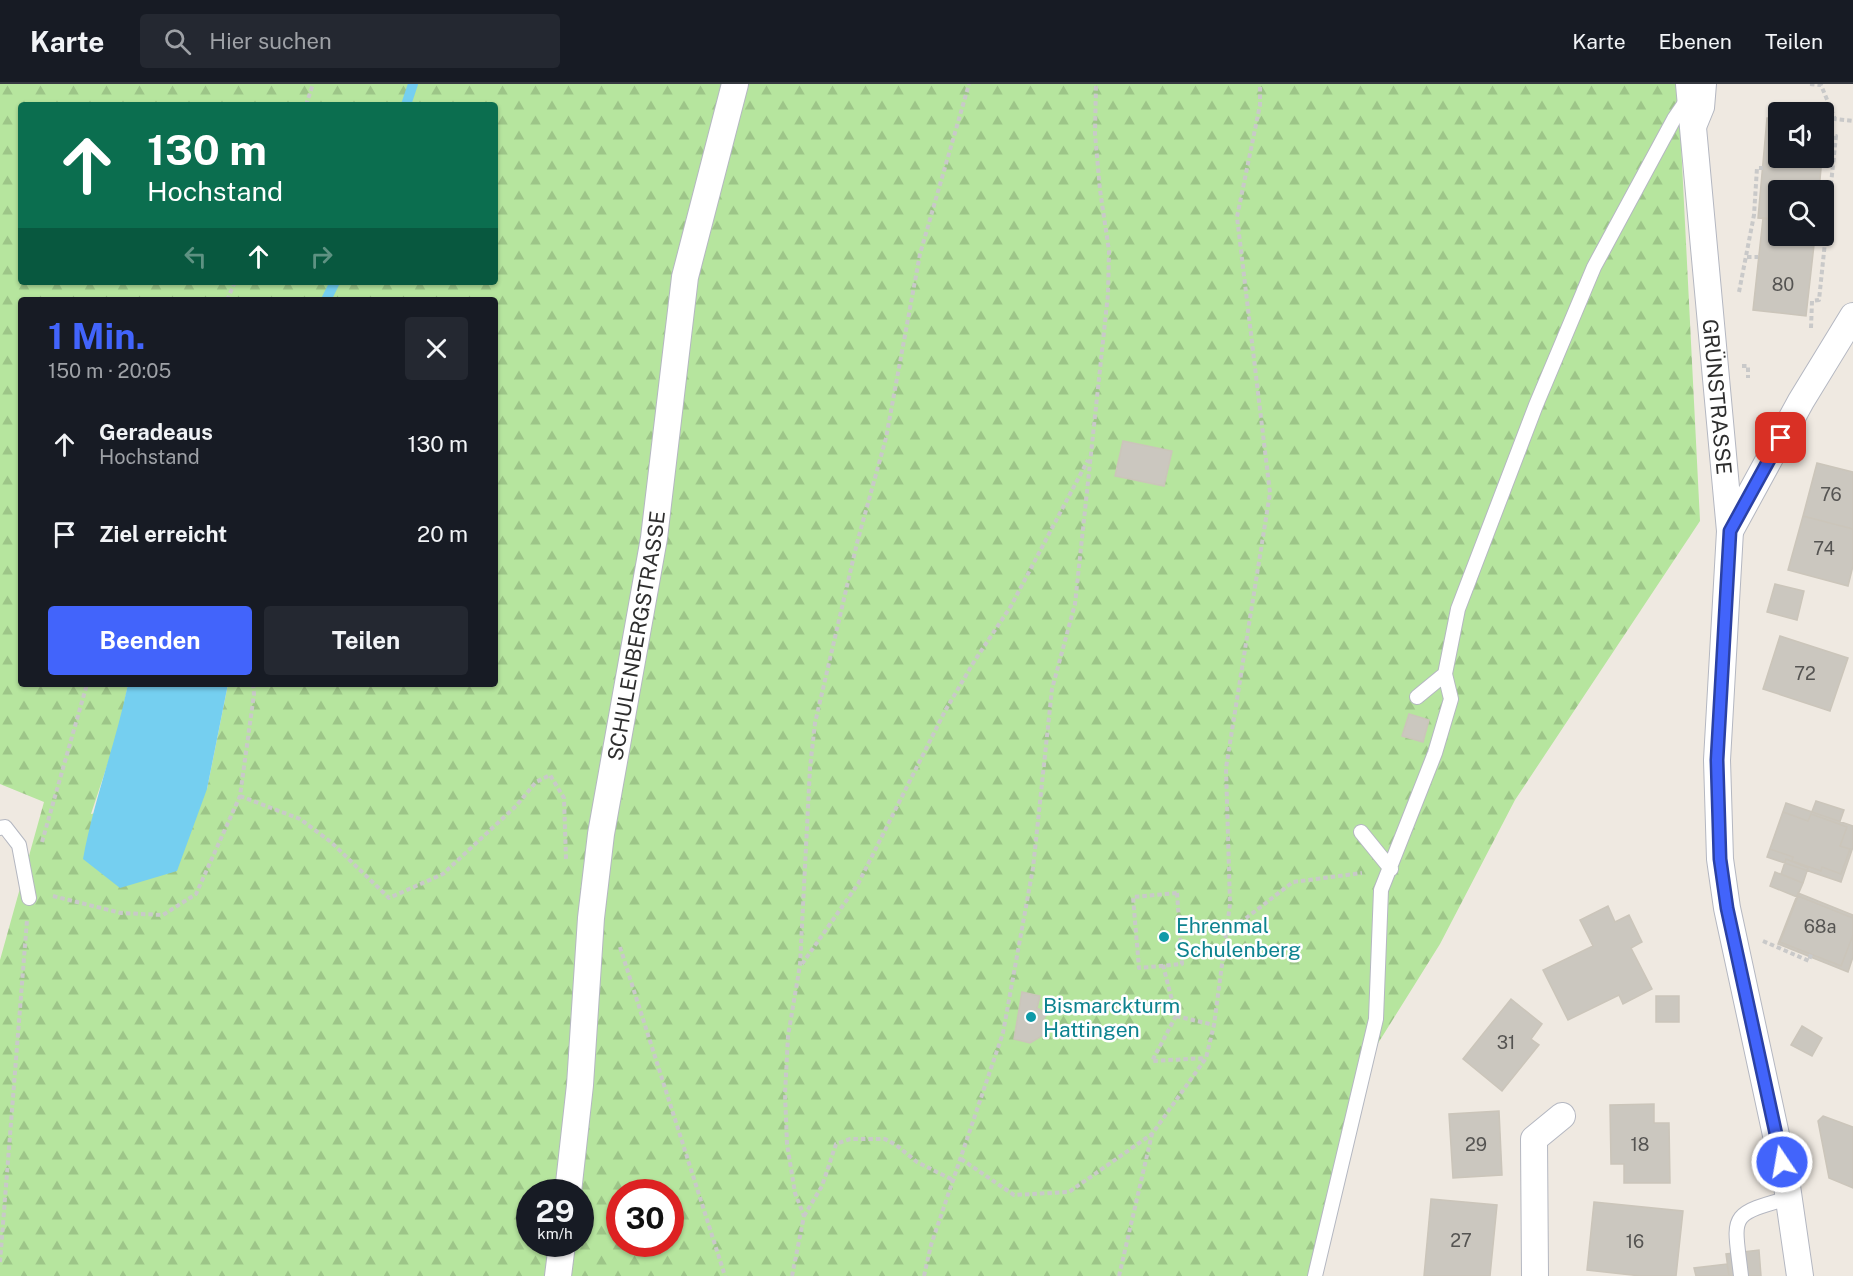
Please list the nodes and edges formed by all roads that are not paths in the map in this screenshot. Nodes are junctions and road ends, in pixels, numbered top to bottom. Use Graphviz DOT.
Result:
graph roads {
  1 [pos="735,84"];
  2 [pos="1696,88"];
  3 [pos="1853,316"];
  4 [pos="1730,531"];
  5 [pos="1445,674"];
  6 [pos="1417,697"];
  7 [pos="0,828"];
  8 [pos="1361,832"];
  9 [pos="1391,869"];
  10 [pos="29,893"];
  11 [pos="1562,1116"];
  12 [pos="569,1179"];
  13 [pos="1789,1198"];
  14 [pos="560,1257"];
  15 [pos="558,1276"];
  16 [pos="1316,1276"];
  17 [pos="1535,1276"];
  18 [pos="1741,1276"];
  19 [pos="1800,1276"];
  1 -- 12 [label="street, SCHULENBERGSTRASSE"];
  2 -- 4 [label="street, GRÜNSTRASSE"];
  2 -- 5 [label="lane"];
  3 -- 4 [label="street"];
  4 -- 13 [label="street, GRÜNSTRASSE"];
  5 -- 6 [label="lane"];
  5 -- 9 [label="lane"];
  7 -- 10 [label="lane"];
  8 -- 9 [label="lane"];
  9 -- 16 [label="lane"];
  11 -- 17 [label="street"];
  13 -- 18 [label="lane"];
  13 -- 19 [label="street, GRÜNSTRASSE"];
  14 -- 15 [label="street"];
}
